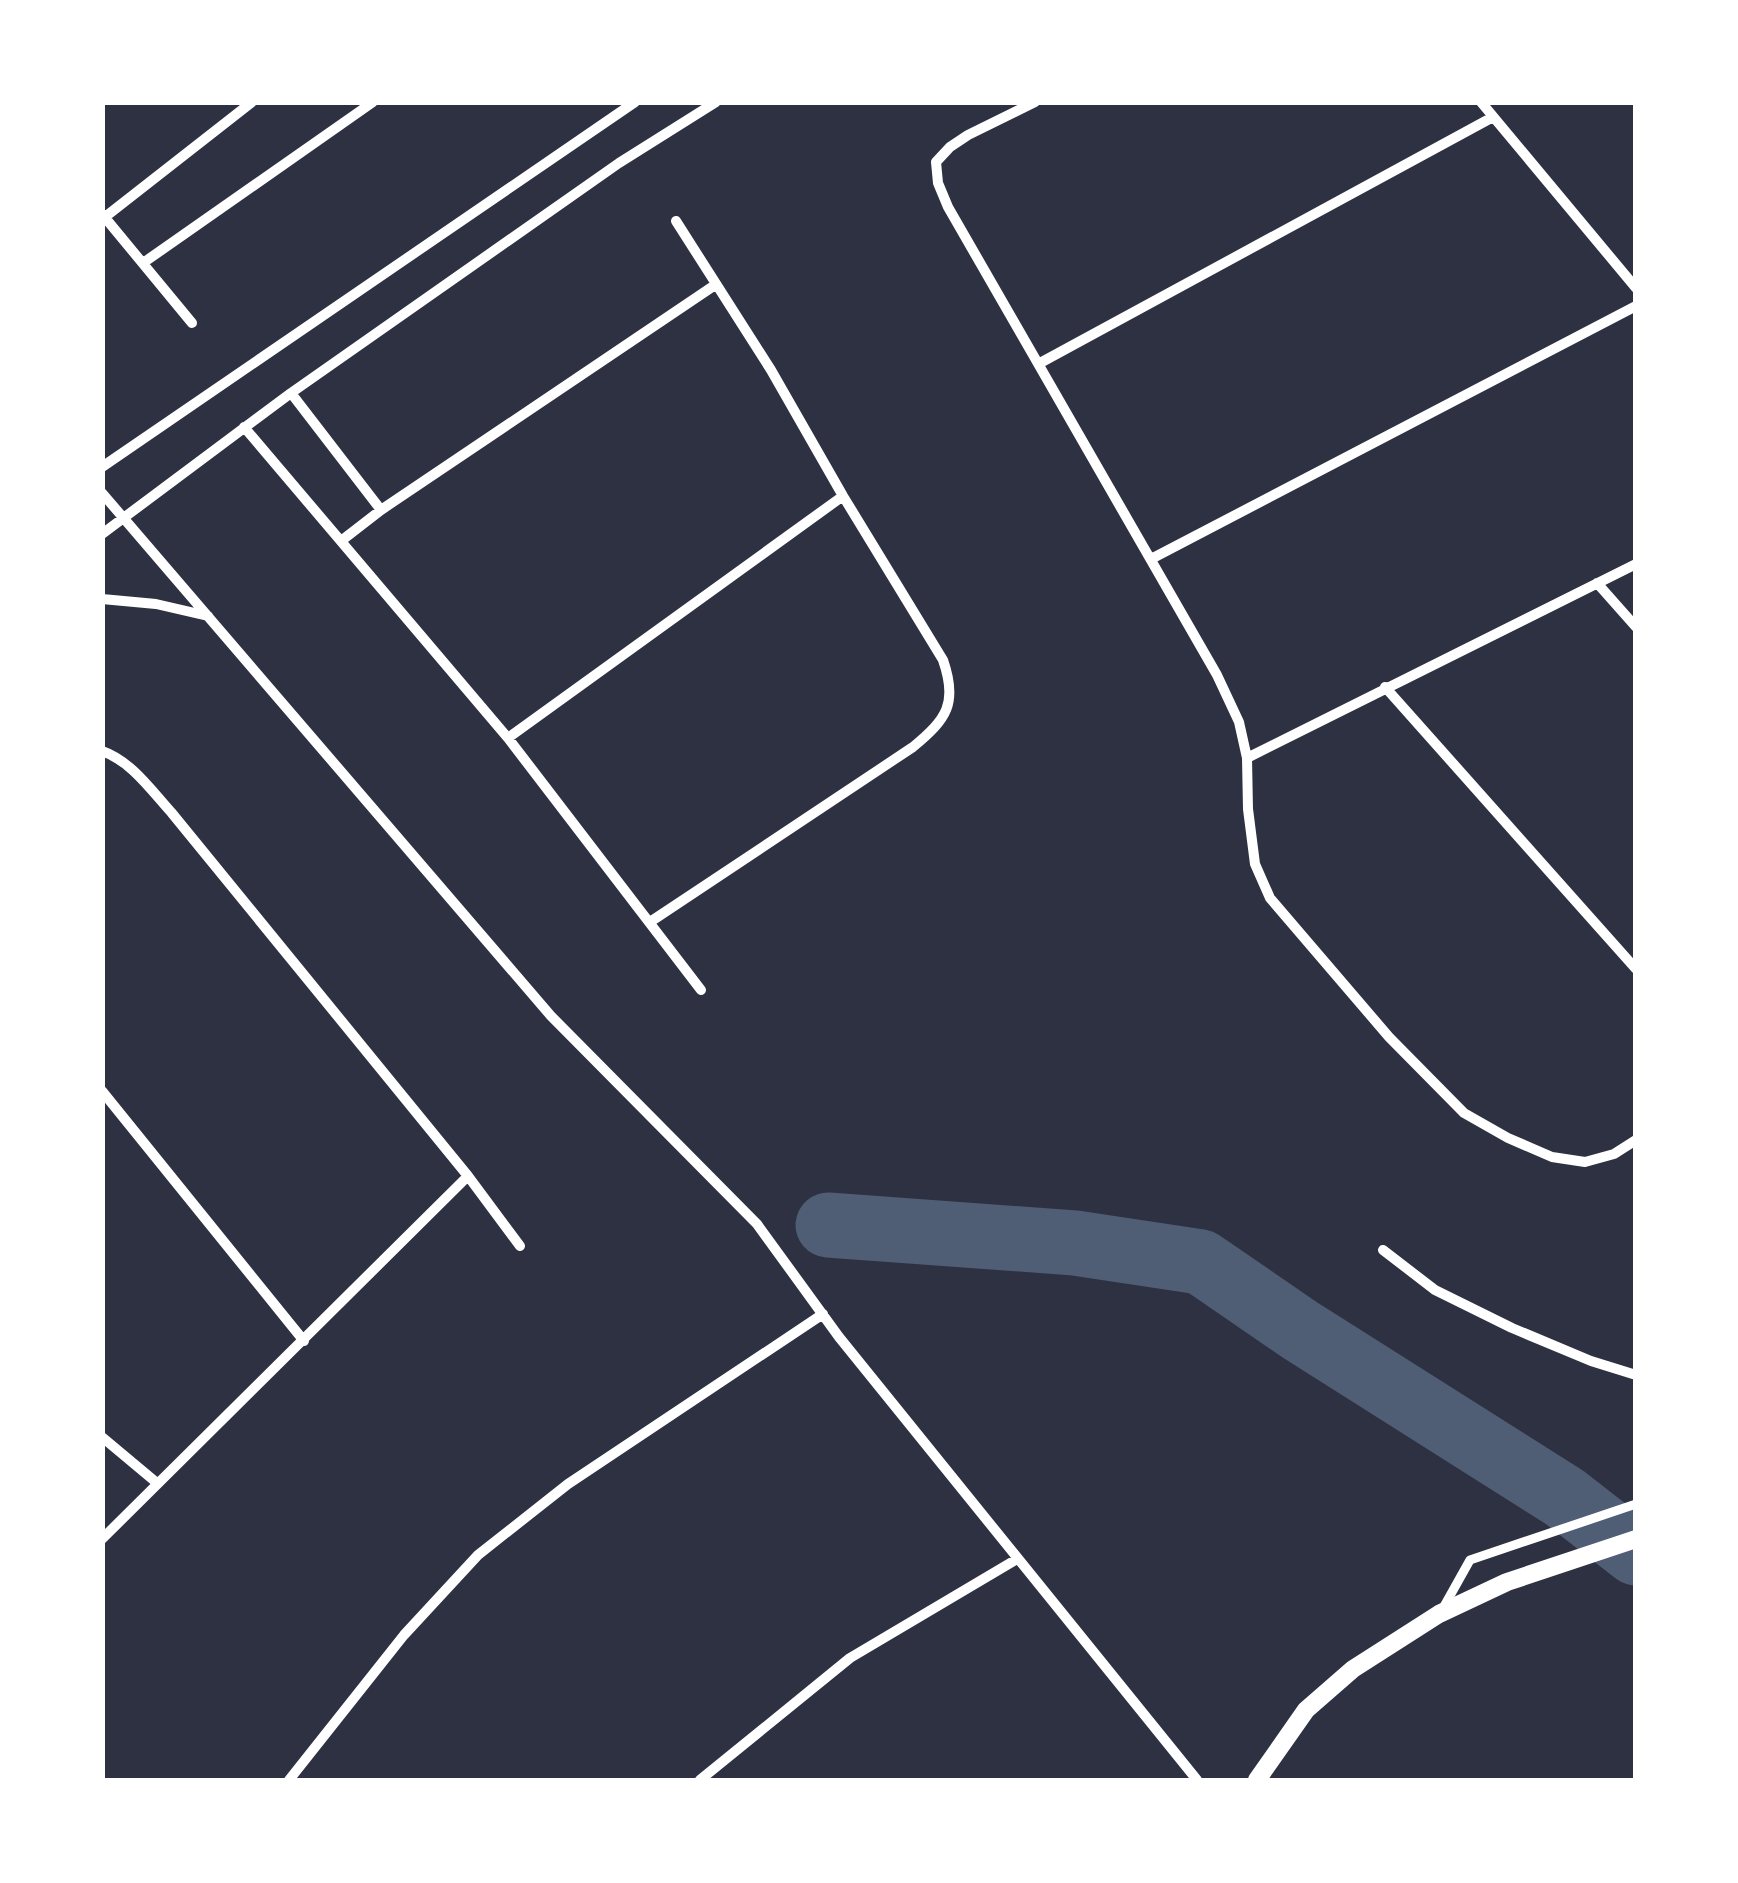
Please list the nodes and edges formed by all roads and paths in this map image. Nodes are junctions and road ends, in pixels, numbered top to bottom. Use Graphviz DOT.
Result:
graph roads {
  1 [pos="252,102"];
  2 [pos="373,102"];
  3 [pos="716,102"];
  4 [pos="1035,102"];
  5 [pos="1481,102"];
  6 [pos="629,104"];
  7 [pos="702,106"];
  8 [pos="1493,117"];
  9 [pos="104,215"];
  10 [pos="676,221"];
  11 [pos="143,263"];
  12 [pos="715,285"];
  13 [pos="1636,288"];
  14 [pos="1636,306"];
  15 [pos="192,323"];
  16 [pos="1040,363"];
  17 [pos="292,392"];
  18 [pos="244,426"];
  19 [pos="102,467"];
  20 [pos="102,493"];
  21 [pos="842,496"];
  22 [pos="381,510"];
  23 [pos="121,519"];
  24 [pos="102,534"];
  25 [pos="341,541"];
  26 [pos="1152,559"];
  27 [pos="1636,564"];
  28 [pos="1596,583"];
  29 [pos="102,599"];
  30 [pos="208,616"];
  31 [pos="1636,627"];
  32 [pos="1385,687"];
  33 [pos="508,738"];
  34 [pos="102,751"];
  35 [pos="1247,758"];
  36 [pos="650,922"];
  37 [pos="1636,969"];
  38 [pos="700,990"];
  39 [pos="102,1092"];
  40 [pos="1636,1140"];
  41 [pos="468,1176"];
  42 [pos="520,1246"];
  43 [pos="1383,1250"];
  44 [pos="823,1314"];
  45 [pos="304,1341"];
  46 [pos="1636,1374"];
  47 [pos="102,1438"];
  48 [pos="158,1482"];
  49 [pos="1636,1504"];
  50 [pos="102,1539"];
  51 [pos="1636,1539"];
  52 [pos="1017,1558"];
  53 [pos="1439,1614"];
  54 [pos="289,1780"];
  55 [pos="700,1780"];
  56 [pos="1197,1780"];
  57 [pos="1257,1780"];
  1 -- 9 [label="street"];
  2 -- 11 [label="street"];
  3 -- 7 [label="street"];
  4 -- 16 [label="street"];
  5 -- 8 [label="street"];
  6 -- 19 [label="street"];
  7 -- 17 [label="street"];
  8 -- 13 [label="street"];
  8 -- 16 [label="street"];
  9 -- 11 [label="street"];
  10 -- 12 [label="street"];
  11 -- 15 [label="street"];
  12 -- 21 [label="street"];
  12 -- 22 [label="street"];
  14 -- 26 [label="street"];
  16 -- 26 [label="street"];
  17 -- 18 [label="street"];
  17 -- 22 [label="street"];
  18 -- 23 [label="street"];
  18 -- 25 [label="street"];
  20 -- 23 [label="street"];
  21 -- 33 [label="street"];
  21 -- 36 [label="street"];
  22 -- 25 [label="street"];
  23 -- 24 [label="street"];
  23 -- 30 [label="street"];
  25 -- 33 [label="street"];
  26 -- 35 [label="street"];
  27 -- 28 [label="street"];
  28 -- 31 [label="street"];
  28 -- 32 [label="street"];
  29 -- 30 [label="street"];
  30 -- 44 [label="street"];
  32 -- 35 [label="street"];
  32 -- 37 [label="street"];
  33 -- 36 [label="street"];
  34 -- 41 [label="street"];
  35 -- 40 [label="street"];
  36 -- 38 [label="street"];
  39 -- 45 [label="street"];
  41 -- 42 [label="street"];
  41 -- 45 [label="street"];
  43 -- 46 [label="street"];
  44 -- 52 [label="street"];
  44 -- 54 [label="street"];
  45 -- 48 [label="street"];
  47 -- 48 [label="street"];
  48 -- 50 [label="street"];
  49 -- 53 [label="street"];
  51 -- 53 [label="street"];
  52 -- 55 [label="street"];
  52 -- 56 [label="street"];
  53 -- 57 [label="street"];
}
